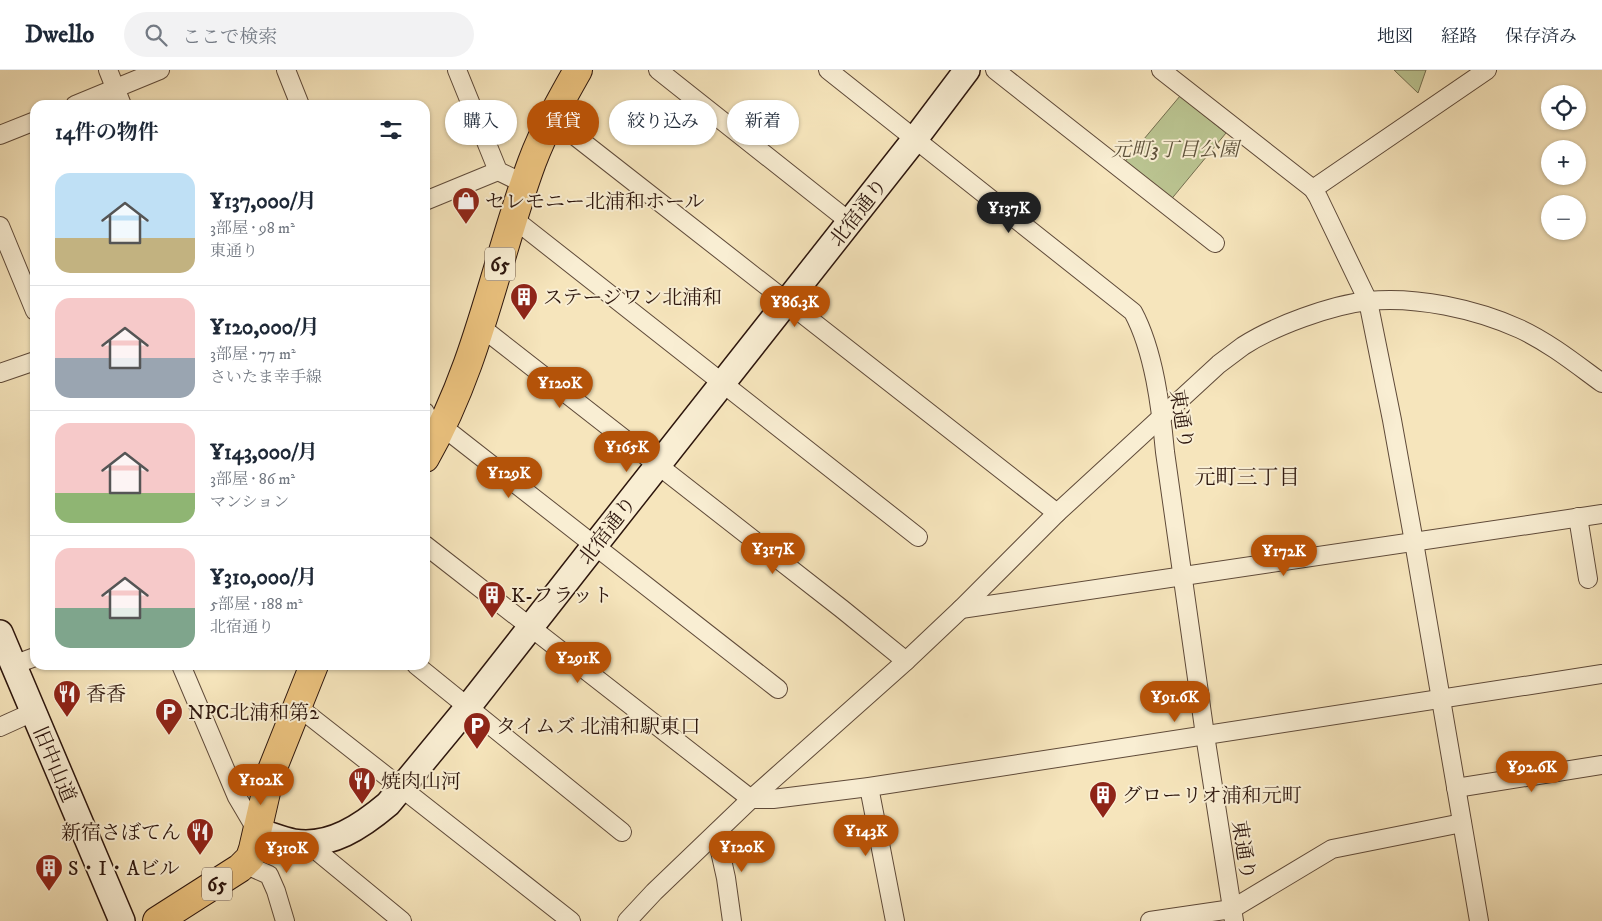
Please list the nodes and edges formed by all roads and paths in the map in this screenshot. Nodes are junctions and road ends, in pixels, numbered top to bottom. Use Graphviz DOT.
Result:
graph roads {
  1 [pos="108,70"];
  2 [pos="160,70"];
  3 [pos="286,70"];
  4 [pos="457,70"];
  5 [pos="578,70"];
  6 [pos="658,70"];
  7 [pos="828,70"];
  8 [pos="967,70"];
  9 [pos="995,70"];
  10 [pos="1161,70"];
  11 [pos="1487,70"];
  12 [pos="119,97"];
  13 [pos="102,100"];
  14 [pos="298,100"];
  15 [pos="562,100"];
  16 [pos="30,123"];
  17 [pos="0,135"];
  18 [pos="915,139"];
  19 [pos="539,145"];
  20 [pos="587,145"];
  21 [pos="498,171"];
  22 [pos="524,184"];
  23 [pos="1313,189"];
  24 [pos="430,199"];
  25 [pos="514,219"];
  26 [pos="850,222"];
  27 [pos="0,226"];
  28 [pos="1215,244"];
  29 [pos="30,299"];
  30 [pos="787,301"];
  31 [pos="1368,301"];
  32 [pos="481,327"];
  33 [pos="30,362"];
  34 [pos="0,373"];
  35 [pos="722,383"];
  36 [pos="1602,383"];
  37 [pos="1162,417"];
  38 [pos="432,434"];
  39 [pos="658,465"];
  40 [pos="1057,513"];
  41 [pos="1602,514"];
  42 [pos="1578,517"];
  43 [pos="918,537"];
  44 [pos="1414,542"];
  45 [pos="595,545"];
  46 [pos="430,549"];
  47 [pos="1183,576"];
  48 [pos="1588,580"];
  49 [pos="961,609"];
  50 [pos="531,626"];
  51 [pos="0,633"];
  52 [pos="906,660"];
  53 [pos="24,661"];
  54 [pos="183,670"];
  55 [pos="312,670"];
  56 [pos="422,670"];
  57 [pos="1602,674"];
  58 [pos="778,689"];
  59 [pos="1442,699"];
  60 [pos="297,706"];
  61 [pos="468,707"];
  62 [pos="33,712"];
  63 [pos="0,727"];
  64 [pos="1205,734"];
  65 [pos="1602,765"];
  66 [pos="868,787"];
  67 [pos="1456,788"];
  68 [pos="402,789"];
  69 [pos="751,799"];
  70 [pos="1462,823"];
  71 [pos="257,831"];
  72 [pos="622,832"];
  73 [pos="716,833"];
  74 [pos="306,842"];
  75 [pos="244,864"];
  76 [pos="1233,915"];
  77 [pos="122,921"];
  78 [pos="157,921"];
  79 [pos="285,921"];
  80 [pos="402,921"];
  81 [pos="571,921"];
  82 [pos="627,921"];
  83 [pos="732,921"];
  84 [pos="895,921"];
  85 [pos="1150,921"];
  86 [pos="1479,921"];
  1 -- 12 [label="street"];
  2 -- 12 [label="street"];
  3 -- 14 [label="street"];
  4 -- 21 [label="street"];
  5 -- 15 [label="main road, 65"];
  6 -- 26 [label="street"];
  7 -- 18 [label="street, 東通り"];
  8 -- 18 [label="street, 北宿通り"];
  9 -- 28 [label="street"];
  10 -- 23 [label="street"];
  11 -- 23 [label="street"];
  12 -- 13 [label="street"];
  16 -- 17 [label="street"];
  18 -- 26 [label="street, 北宿通り"];
  18 -- 37 [label="street, 東通り"];
  19 -- 22 [label="main road, 65"];
  20 -- 30 [label="street"];
  21 -- 22 [label="street"];
  21 -- 24 [label="street"];
  22 -- 25 [label="main road, 65"];
  23 -- 31 [label="street"];
  25 -- 32 [label="main road, 65"];
  25 -- 35 [label="street"];
  26 -- 30 [label="street, 北宿通り"];
  27 -- 29 [label="street"];
  30 -- 35 [label="street, 北宿通り"];
  30 -- 40 [label="street"];
  31 -- 36 [label="street"];
  31 -- 37 [label="street"];
  31 -- 44 [label="street"];
  32 -- 38 [label="main road, 65"];
  32 -- 39 [label="street"];
  33 -- 34 [label="street"];
  35 -- 39 [label="street, 北宿通り"];
  35 -- 43 [label="street"];
  37 -- 40 [label="street"];
  37 -- 47 [label="street, 東通り"];
  38 -- 45 [label="street"];
  39 -- 45 [label="street, 北宿通り"];
  39 -- 52 [label="street"];
  40 -- 49 [label="street"];
  41 -- 42 [label="street"];
  42 -- 44 [label="street"];
  42 -- 48 [label="street"];
  44 -- 47 [label="street"];
  44 -- 59 [label="street"];
  45 -- 50 [label="street, 北宿通り"];
  45 -- 58 [label="street"];
  46 -- 50 [label="street"];
  47 -- 49 [label="street"];
  47 -- 64 [label="street, 東通り"];
  49 -- 52 [label="street"];
  50 -- 61 [label="street, 北宿通り"];
  50 -- 69 [label="street"];
  51 -- 53 [label="street, 旧中山道"];
  52 -- 69 [label="street"];
  53 -- 62 [label="street, 旧中山道"];
  54 -- 71 [label="street"];
  55 -- 60 [label="main road, 65"];
  56 -- 61 [label="street"];
  57 -- 59 [label="street"];
  59 -- 64 [label="street"];
  59 -- 67 [label="street"];
  60 -- 68 [label="street"];
  60 -- 71 [label="main road, 65"];
  61 -- 68 [label="street, 北宿通り"];
  61 -- 72 [label="street"];
  62 -- 63 [label="street"];
  62 -- 77 [label="street, 旧中山道"];
  64 -- 66 [label="street"];
  64 -- 76 [label="street, 東通り"];
  65 -- 67 [label="street"];
  66 -- 69 [label="street"];
  66 -- 84 [label="street"];
  67 -- 70 [label="street"];
  68 -- 74 [label="street, 北宿通り"];
  68 -- 81 [label="street"];
  69 -- 73 [label="street"];
  70 -- 76 [label="street"];
  70 -- 86 [label="street"];
  71 -- 74 [label="street, 北宿通り"];
  71 -- 75 [label="main road, 65"];
  73 -- 82 [label="street"];
  73 -- 83 [label="street"];
  74 -- 80 [label="street"];
  75 -- 78 [label="main road, 65"];
  75 -- 79 [label="street"];
  76 -- 85 [label="street"];
}
